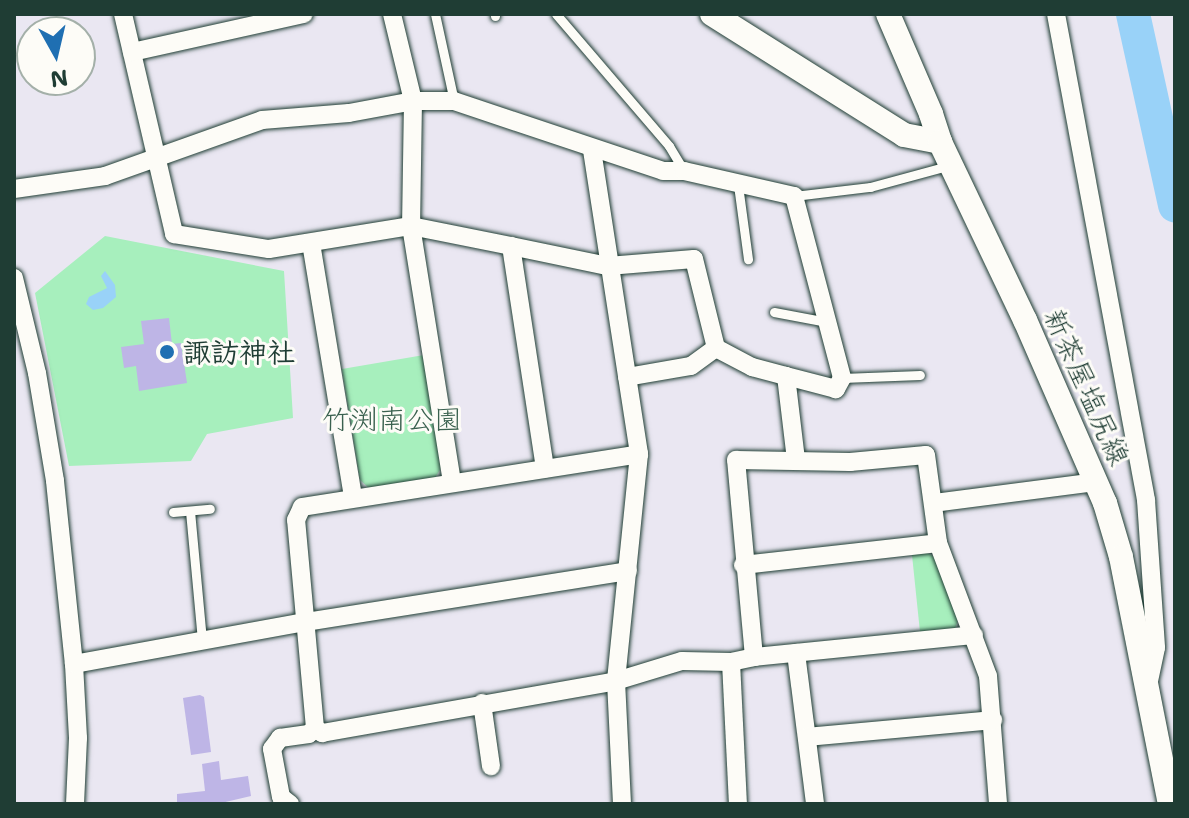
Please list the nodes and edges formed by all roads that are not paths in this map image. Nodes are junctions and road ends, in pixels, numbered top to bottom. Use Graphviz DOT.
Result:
graph roads {
  1 [pos="123,14"];
  2 [pos="304,14"];
  3 [pos="392,14"];
  4 [pos="435,14"];
  5 [pos="556,14"];
  6 [pos="712,14"];
  7 [pos="888,14"];
  8 [pos="1056,14"];
  9 [pos="245,21"];
  10 [pos="132,52"];
  11 [pos="413,101"];
  12 [pos="454,101"];
  13 [pos="940,142"];
  14 [pos="592,150"];
  15 [pos="156,159"];
  16 [pos="951,165"];
  17 [pos="684,171"];
  18 [pos="738,185"];
  19 [pos="14,189"];
  20 [pos="794,196"];
  21 [pos="411,226"];
  22 [pos="311,243"];
  23 [pos="511,246"];
  24 [pos="748,259"];
  25 [pos="608,266"];
  26 [pos="14,278"];
  27 [pos="774,312"];
  28 [pos="827,322"];
  29 [pos="22,338"];
  30 [pos="716,348"];
  31 [pos="733,368"];
  32 [pos="766,370"];
  33 [pos="920,375"];
  34 [pos="786,376"];
  35 [pos="627,377"];
  36 [pos="842,378"];
  37 [pos="639,454"];
  38 [pos="796,460"];
  39 [pos="545,468"];
  40 [pos="1096,482"];
  41 [pos="452,483"];
  42 [pos="353,498"];
  43 [pos="934,503"];
  44 [pos="210,509"];
  45 [pos="190,511"];
  46 [pos="173,512"];
  47 [pos="938,543"];
  48 [pos="743,565"];
  49 [pos="628,571"];
  50 [pos="306,622"];
  51 [pos="974,635"];
  52 [pos="202,641"];
  53 [pos="796,653"];
  54 [pos="754,657"];
  55 [pos="731,662"];
  56 [pos="74,664"];
  57 [pos="616,681"];
  58 [pos="1145,691"];
  59 [pos="482,703"];
  60 [pos="993,720"];
  61 [pos="315,728"];
  62 [pos="807,737"];
  63 [pos="491,766"];
  64 [pos="75,804"];
  65 [pos="290,804"];
  66 [pos="622,804"];
  67 [pos="738,804"];
  68 [pos="815,804"];
  69 [pos="998,804"];
  70 [pos="1170,804"];
  1 -- 10 [label="street"];
  2 -- 9 [label="street"];
  3 -- 11 [label="street"];
  4 -- 12 [label="lane"];
  5 -- 17 [label="lane"];
  6 -- 13 [label="main road"];
  7 -- 13 [label="main road, 新茶屋塩尻線"];
  8 -- 58 [label="street"];
  9 -- 10 [label="street"];
  10 -- 15 [label="street"];
  11 -- 12 [label="street"];
  11 -- 15 [label="street"];
  11 -- 21 [label="street"];
  12 -- 14 [label="street"];
  13 -- 16 [label="main road, 新茶屋塩尻線"];
  14 -- 17 [label="street"];
  14 -- 25 [label="street"];
  15 -- 19 [label="street"];
  15 -- 22 [label="street"];
  16 -- 20 [label="lane"];
  16 -- 40 [label="main road, 新茶屋塩尻線"];
  17 -- 18 [label="street"];
  18 -- 20 [label="street"];
  18 -- 24 [label="lane"];
  20 -- 28 [label="street"];
  21 -- 22 [label="street"];
  21 -- 23 [label="street"];
  21 -- 41 [label="street"];
  22 -- 42 [label="street"];
  23 -- 25 [label="street"];
  23 -- 39 [label="street"];
  25 -- 30 [label="street"];
  25 -- 35 [label="street"];
  26 -- 29 [label="street"];
  27 -- 28 [label="lane"];
  28 -- 36 [label="street"];
  29 -- 56 [label="street"];
  30 -- 32 [label="street"];
  30 -- 35 [label="street"];
  31 -- 32 [label="lane"];
  32 -- 34 [label="street"];
  33 -- 36 [label="lane"];
  34 -- 36 [label="street"];
  34 -- 38 [label="street"];
  35 -- 37 [label="street"];
  37 -- 39 [label="street"];
  37 -- 49 [label="street"];
  38 -- 43 [label="street"];
  38 -- 48 [label="street"];
  39 -- 41 [label="street"];
  40 -- 43 [label="street"];
  40 -- 58 [label="main road, 新茶屋塩尻線"];
  41 -- 42 [label="street"];
  42 -- 50 [label="street"];
  43 -- 47 [label="street"];
  44 -- 45 [label="lane"];
  45 -- 46 [label="lane"];
  45 -- 52 [label="lane"];
  47 -- 48 [label="street"];
  47 -- 51 [label="street"];
  48 -- 54 [label="street"];
  49 -- 50 [label="street"];
  49 -- 57 [label="street"];
  50 -- 52 [label="street"];
  50 -- 61 [label="street"];
  51 -- 53 [label="street"];
  51 -- 60 [label="street"];
  52 -- 56 [label="street"];
  53 -- 54 [label="street"];
  53 -- 62 [label="street"];
  54 -- 55 [label="street"];
  55 -- 57 [label="street"];
  55 -- 67 [label="street"];
  56 -- 64 [label="street"];
  57 -- 59 [label="street"];
  57 -- 66 [label="street"];
  58 -- 70 [label="main road, 新茶屋塩尻線"];
  59 -- 61 [label="street"];
  59 -- 63 [label="street"];
  60 -- 62 [label="street"];
  60 -- 69 [label="street"];
  61 -- 65 [label="street"];
  62 -- 68 [label="street"];
}
